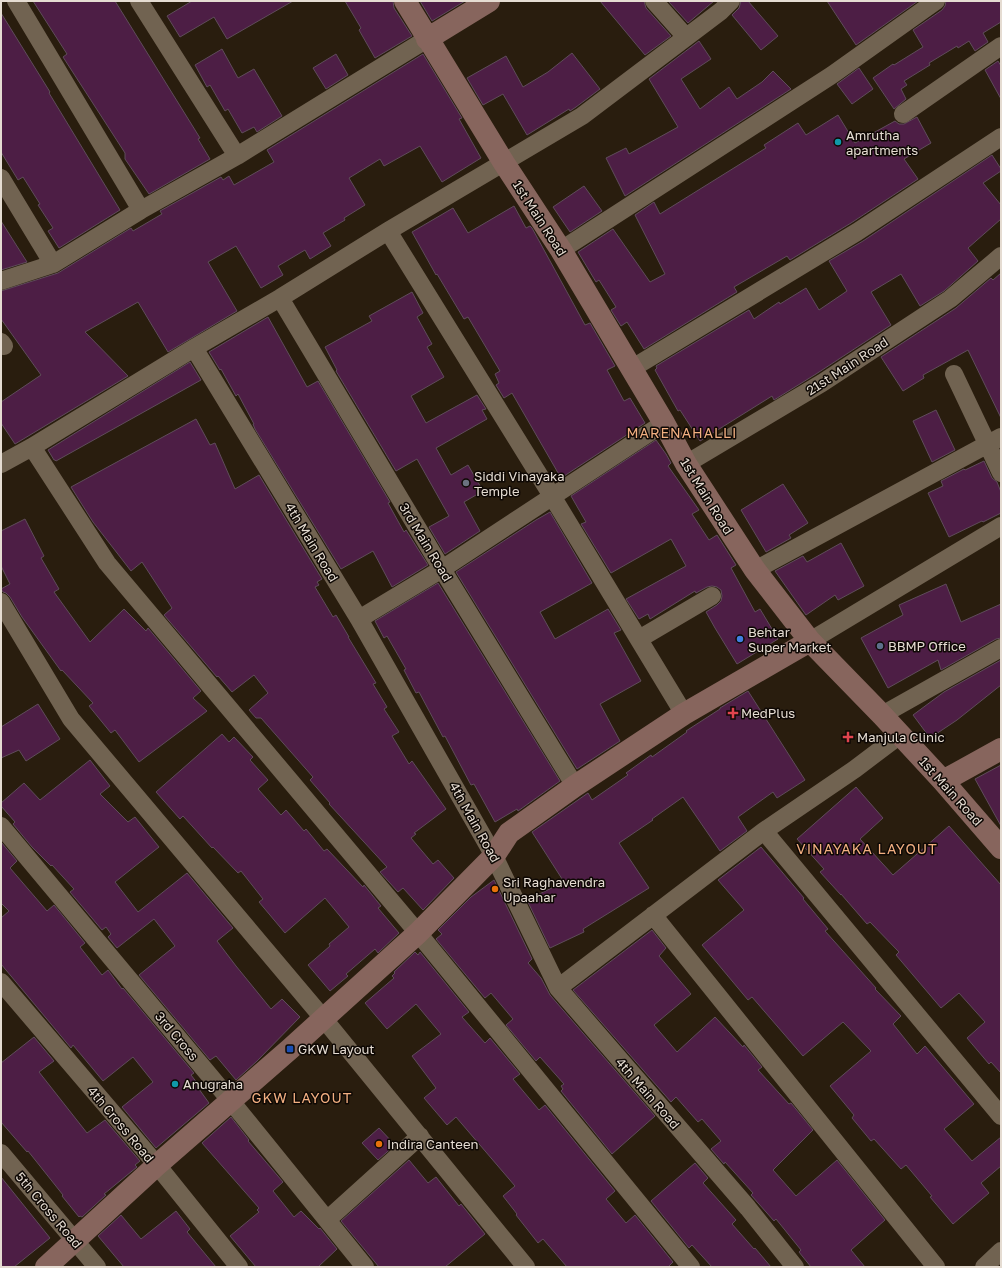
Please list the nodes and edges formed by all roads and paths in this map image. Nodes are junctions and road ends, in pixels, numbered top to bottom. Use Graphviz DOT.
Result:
graph roads {
  1 [pos="16,1"];
  2 [pos="139,1"];
  3 [pos="405,1"];
  4 [pos="489,1"];
  5 [pos="654,1"];
  6 [pos="936,1"];
  7 [pos="728,2"];
  8 [pos="686,37"];
  9 [pos="427,39"];
  10 [pos="1001,46"];
  11 [pos="903,114"];
  12 [pos="1001,137"];
  13 [pos="237,156"];
  14 [pos="504,163"];
  15 [pos="1,178"];
  16 [pos="140,210"];
  17 [pos="388,231"];
  18 [pos="561,250"];
  19 [pos="1001,256"];
  20 [pos="53,264"];
  21 [pos="1,281"];
  22 [pos="280,298"];
  23 [pos="194,348"];
  24 [pos="631,368"];
  25 [pos="954,374"];
  26 [pos="664,423"];
  27 [pos="994,441"];
  28 [pos="32,447"];
  29 [pos="1,464"];
  30 [pos="686,464"];
  31 [pos="1001,473"];
  32 [pos="552,496"];
  33 [pos="1001,526"];
  34 [pos="442,569"];
  35 [pos="755,570"];
  36 [pos="712,596"];
  37 [pos="1,602"];
  38 [pos="358,619"];
  39 [pos="639,639"];
  40 [pos="810,641"];
  41 [pos="1001,648"];
  42 [pos="684,714"];
  43 [pos="882,716"];
  44 [pos="900,735"];
  45 [pos="1001,749"];
  46 [pos="943,781"];
  47 [pos="575,786"];
  48 [pos="1,826"];
  49 [pos="764,831"];
  50 [pos="1001,848"];
  51 [pos="494,856"];
  52 [pos="652,915"];
  53 [pos="418,933"];
  54 [pos="1,982"];
  55 [pos="558,988"];
  56 [pos="323,1018"];
  57 [pos="230,1100"];
  58 [pos="1001,1116"];
  59 [pos="420,1136"];
  60 [pos="1,1153"];
  61 [pos="157,1165"];
  62 [pos="327,1220"];
  63 [pos="74,1240"];
  64 [pos="1001,1251"];
  65 [pos="46,1267"];
  66 [pos="97,1267"];
  67 [pos="239,1267"];
  68 [pos="365,1267"];
  69 [pos="526,1267"];
  70 [pos="691,1267"];
  71 [pos="795,1267"];
  72 [pos="936,1267"];
  73 [pos="984,1267"];
  1 -- 16 [label="street"];
  2 -- 13 [label="street"];
  3 -- 9 [label="street, 1st Main Road"];
  4 -- 9 [label="street"];
  5 -- 8 [label="street"];
  6 -- 18 [label="street"];
  7 -- 8 [label="street"];
  8 -- 14 [label="street"];
  9 -- 13 [label="street"];
  9 -- 14 [label="street, 1st Main Road"];
  10 -- 11 [label="street"];
  12 -- 24 [label="street"];
  13 -- 16 [label="street"];
  14 -- 17 [label="street"];
  14 -- 18 [label="street, 1st Main Road"];
  15 -- 20 [label="street"];
  16 -- 20 [label="street"];
  17 -- 22 [label="street"];
  17 -- 32 [label="street"];
  18 -- 24 [label="street, 1st Main Road"];
  19 -- 30 [label="street, 21st Main Road"];
  20 -- 21 [label="street"];
  22 -- 23 [label="street"];
  22 -- 34 [label="street, 3rd Main Road"];
  23 -- 28 [label="street"];
  23 -- 38 [label="street, 4th Main Road"];
  24 -- 26 [label="street, 1st Main Road"];
  25 -- 27 [label="street"];
  26 -- 30 [label="street, 1st Main Road"];
  26 -- 32 [label="street"];
  27 -- 31 [label="street"];
  27 -- 35 [label="street"];
  28 -- 29 [label="street"];
  28 -- 53 [label="street"];
  30 -- 35 [label="street, 1st Main Road"];
  32 -- 34 [label="street"];
  32 -- 39 [label="street"];
  33 -- 40 [label="street"];
  34 -- 38 [label="street"];
  34 -- 47 [label="street, 3rd Main Road"];
  35 -- 40 [label="street, 1st Main Road"];
  36 -- 39 [label="street"];
  37 -- 56 [label="street"];
  38 -- 51 [label="street, 4th Main Road"];
  39 -- 42 [label="street"];
  40 -- 42 [label="street"];
  40 -- 43 [label="street, 1st Main Road"];
  41 -- 43 [label="street"];
  42 -- 47 [label="street"];
  43 -- 44 [label="street, 1st Main Road"];
  44 -- 46 [label="street, 1st Main Road"];
  44 -- 49 [label="street"];
  45 -- 46 [label="street"];
  46 -- 50 [label="street, 1st Main Road"];
  47 -- 51 [label="street"];
  48 -- 57 [label="street, 3rd Cross"];
  49 -- 52 [label="street"];
  49 -- 58 [label="street"];
  51 -- 53 [label="street"];
  51 -- 55 [label="street, 4th Main Road"];
  52 -- 55 [label="street"];
  52 -- 72 [label="street"];
  53 -- 56 [label="street"];
  53 -- 70 [label="street"];
  54 -- 61 [label="street, 4th Cross Road"];
  55 -- 71 [label="street, 4th Main Road"];
  56 -- 57 [label="street"];
  56 -- 59 [label="street"];
  57 -- 61 [label="street"];
  57 -- 62 [label="street, 3rd Cross"];
  59 -- 62 [label="street"];
  59 -- 69 [label="street"];
  60 -- 63 [label="street, 5th Cross Road"];
  61 -- 63 [label="street"];
  61 -- 67 [label="street, 4th Cross Road"];
  62 -- 68 [label="street, 3rd Cross"];
  63 -- 65 [label="street"];
  63 -- 66 [label="street, 5th Cross Road"];
  64 -- 73 [label="street"];
}
